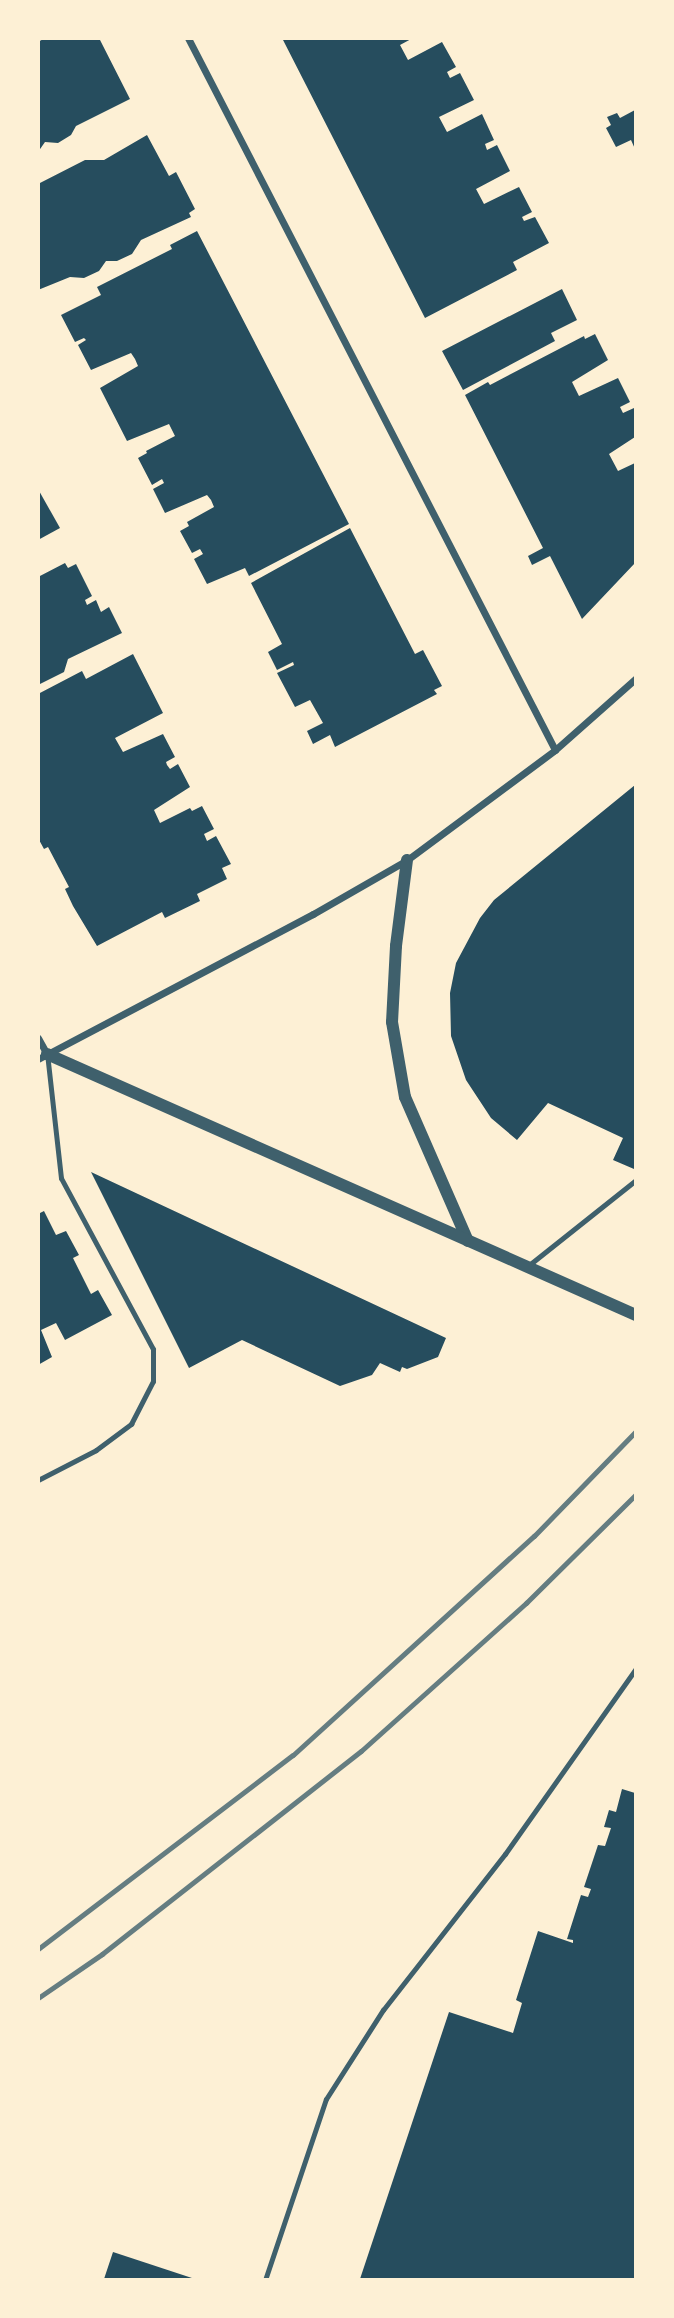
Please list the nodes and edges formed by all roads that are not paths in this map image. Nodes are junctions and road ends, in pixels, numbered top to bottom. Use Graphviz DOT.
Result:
graph roads {
  1 [pos="188,38"];
  2 [pos="635,678"];
  3 [pos="555,750"];
  4 [pos="407,860"];
  5 [pos="38,1038"];
  6 [pos="43,1057"];
  7 [pos="635,1180"];
  8 [pos="468,1241"];
  9 [pos="527,1267"];
  10 [pos="635,1315"];
  11 [pos="38,1480"];
  12 [pos="635,1668"];
  13 [pos="265,2280"];
  1 -- 3 [label="street"];
  2 -- 3 [label="street"];
  3 -- 4 [label="street"];
  4 -- 6 [label="street"];
  4 -- 8 [label="street"];
  5 -- 6 [label="street"];
  6 -- 8 [label="street"];
  6 -- 11 [label="lane"];
  7 -- 9 [label="lane"];
  8 -- 9 [label="street"];
  9 -- 10 [label="street"];
  12 -- 13 [label="lane"];
}
